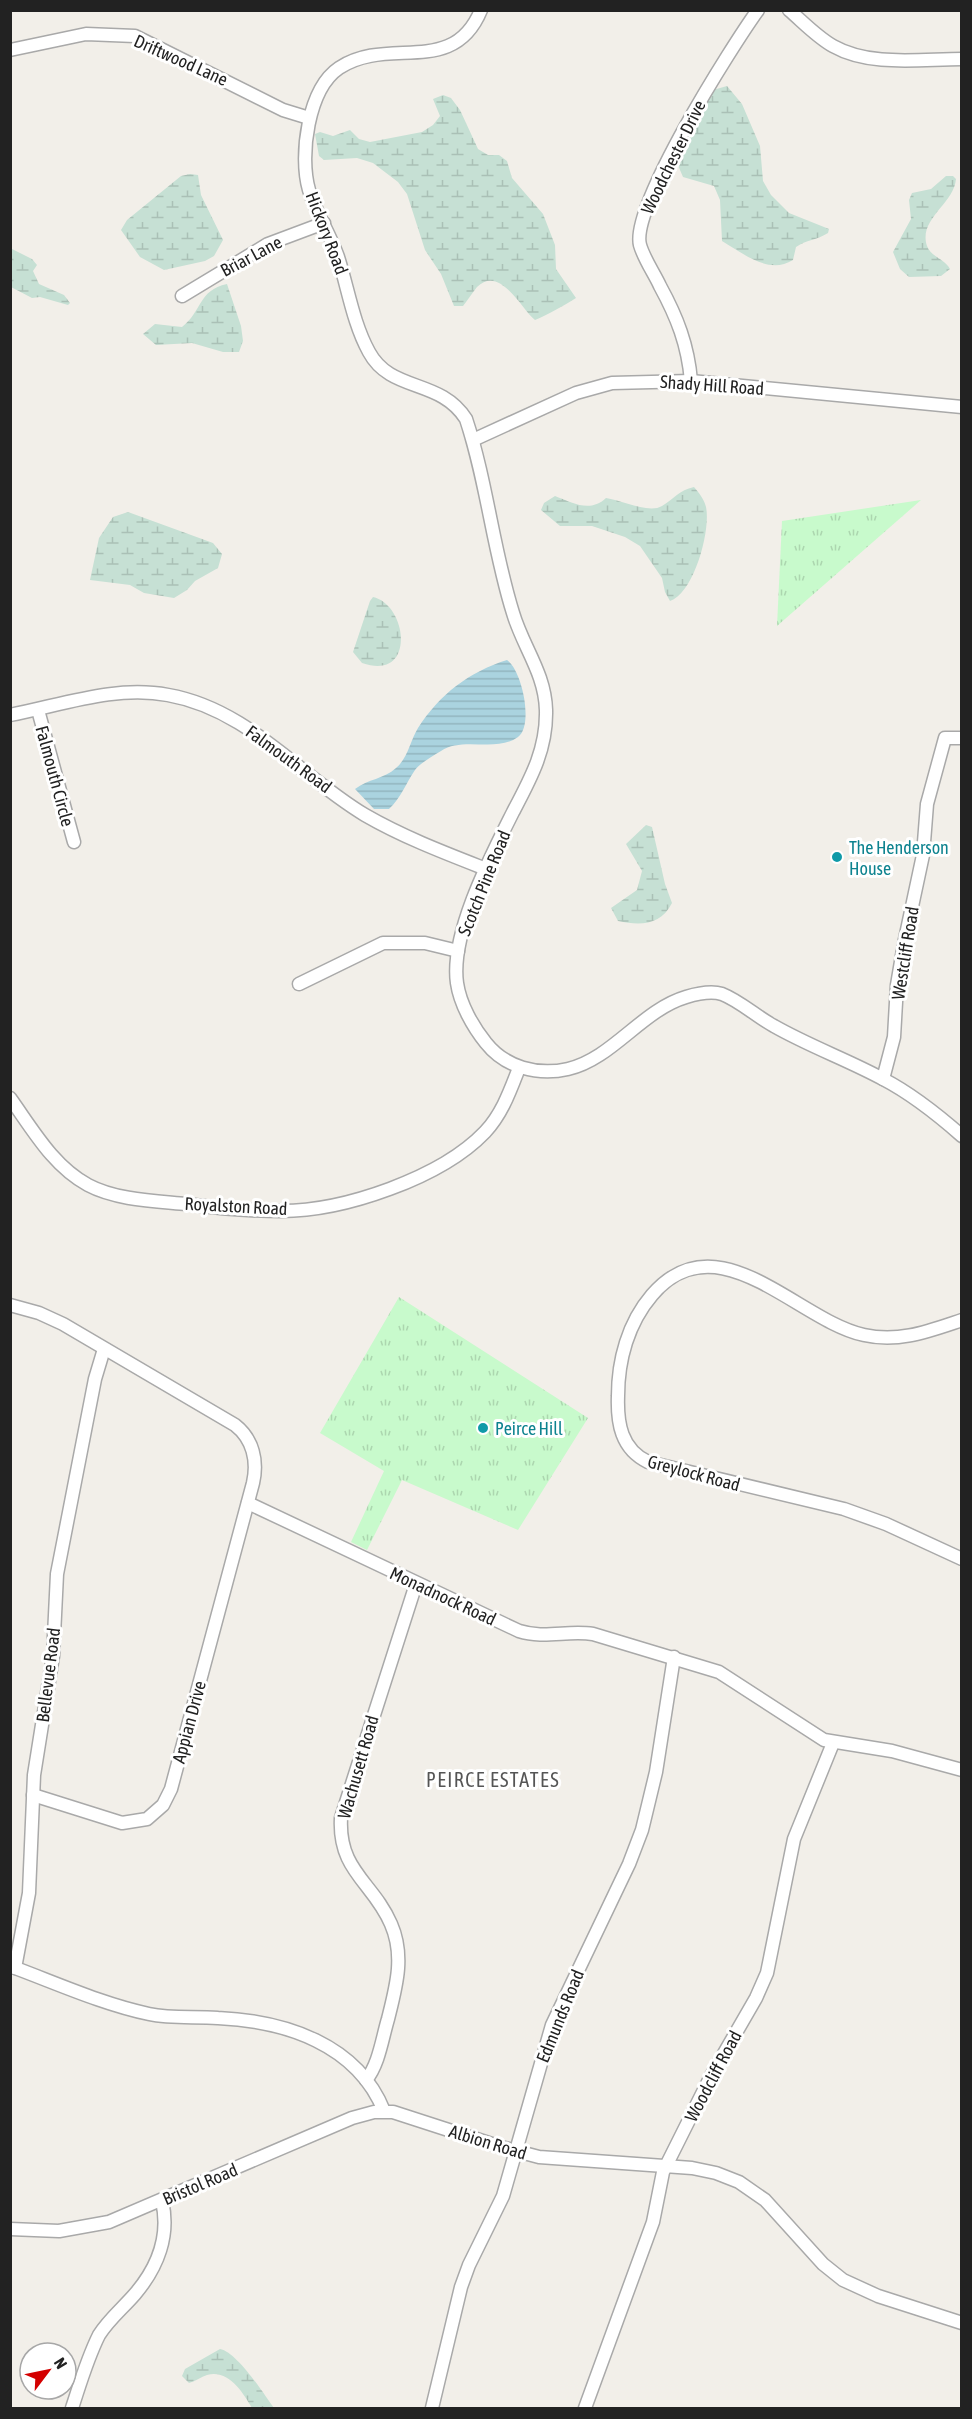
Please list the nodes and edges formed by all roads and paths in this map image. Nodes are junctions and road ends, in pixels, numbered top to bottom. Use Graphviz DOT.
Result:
graph roads {
  1 [pos="481,10"];
  2 [pos="758,10"];
  3 [pos="789,10"];
  4 [pos="10,50"];
  5 [pos="962,59"];
  6 [pos="309,118"];
  7 [pos="324,224"];
  8 [pos="182,296"];
  9 [pos="691,381"];
  10 [pos="962,407"];
  11 [pos="473,440"];
  12 [pos="38,710"];
  13 [pos="10,715"];
  14 [pos="962,738"];
  15 [pos="74,842"];
  16 [pos="486,869"];
  17 [pos="458,951"];
  18 [pos="299,984"];
  19 [pos="519,1068"];
  20 [pos="883,1079"];
  21 [pos="10,1098"];
  22 [pos="962,1136"];
  23 [pos="10,1305"];
  24 [pos="962,1320"];
  25 [pos="104,1349"];
  26 [pos="248,1503"];
  27 [pos="962,1559"];
  28 [pos="416,1584"];
  29 [pos="674,1657"];
  30 [pos="833,1743"];
  31 [pos="962,1770"];
  32 [pos="33,1795"];
  33 [pos="13,1967"];
  34 [pos="366,2080"];
  35 [pos="384,2111"];
  36 [pos="516,2152"];
  37 [pos="666,2166"];
  38 [pos="162,2200"];
  39 [pos="10,2229"];
  40 [pos="962,2324"];
  41 [pos="72,2409"];
  42 [pos="432,2409"];
  43 [pos="585,2409"];
  1 -- 6 [label="street, Hickory Road"];
  2 -- 9 [label="street, Woodchester Drive"];
  3 -- 5 [label="street"];
  4 -- 6 [label="street, Driftwood Lane"];
  6 -- 7 [label="street, Hickory Road"];
  7 -- 8 [label="street, Briar Lane"];
  7 -- 11 [label="street, Hickory Road"];
  9 -- 10 [label="street, Shady Hill Road"];
  9 -- 11 [label="street, Shady Hill Road"];
  11 -- 16 [label="street, Scotch Pine Road"];
  12 -- 13 [label="street, Falmouth Road"];
  12 -- 15 [label="street, Falmouth Circle"];
  12 -- 16 [label="street, Falmouth Road"];
  14 -- 20 [label="street, Westcliff Road"];
  16 -- 17 [label="street, Scotch Pine Road"];
  17 -- 18 [label="street"];
  17 -- 19 [label="street, Scotch Pine Road"];
  19 -- 20 [label="street, Scotch Pine Road"];
  19 -- 21 [label="street, Royalston Road"];
  20 -- 22 [label="street, Scotch Pine Road"];
  23 -- 25 [label="street"];
  24 -- 27 [label="street, Greylock Road"];
  25 -- 26 [label="street"];
  25 -- 32 [label="street, Bellevue Road"];
  26 -- 28 [label="street, Monadnock Road"];
  26 -- 32 [label="street, Appian Drive"];
  28 -- 29 [label="street, Monadnock Road"];
  28 -- 34 [label="street, Wachusett Road"];
  29 -- 30 [label="street, Monadnock Road"];
  29 -- 36 [label="street, Edmunds Road"];
  30 -- 31 [label="street, Monadnock Road"];
  30 -- 37 [label="street, Woodcliff Road"];
  32 -- 33 [label="street, Bellevue Road"];
  33 -- 34 [label="street"];
  34 -- 35 [label="street"];
  35 -- 36 [label="street, Albion Road"];
  35 -- 38 [label="street, Bristol Road"];
  36 -- 37 [label="street, Albion Road"];
  36 -- 42 [label="street, Edmunds Road"];
  37 -- 40 [label="street, Albion Road"];
  37 -- 43 [label="street, Woodcliff Road"];
  38 -- 39 [label="street, Bristol Road"];
  38 -- 41 [label="street"];
}
